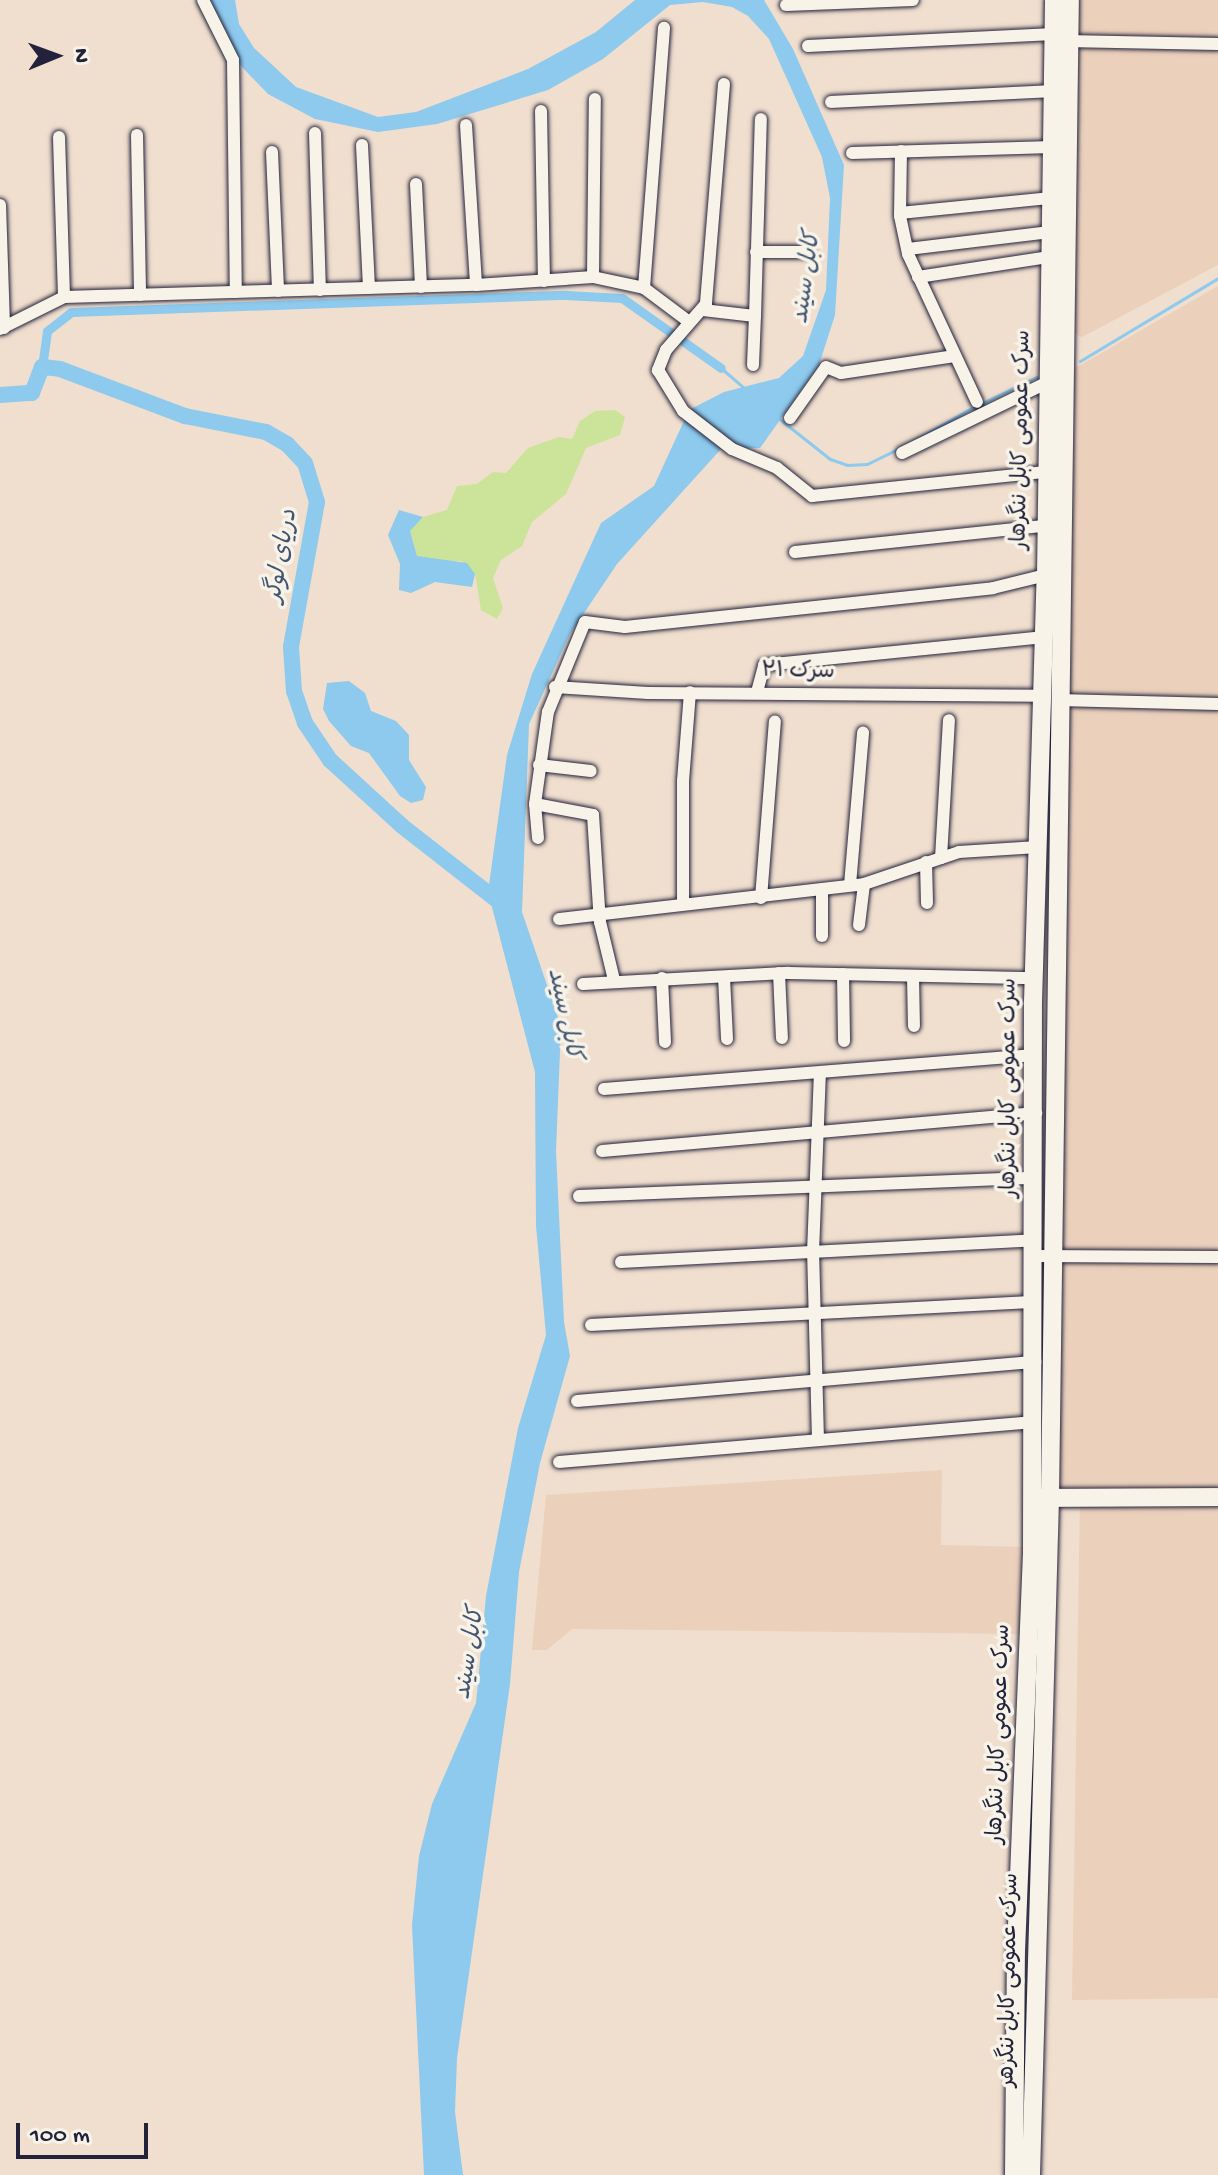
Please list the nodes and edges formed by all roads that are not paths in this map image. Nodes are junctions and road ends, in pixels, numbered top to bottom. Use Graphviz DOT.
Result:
graph roads {
  1 [pos="203,0"];
  2 [pos="913,0"];
  3 [pos="1054,0"];
  4 [pos="1070,0"];
  5 [pos="862,2"];
  6 [pos="786,5"];
  7 [pos="664,28"];
  8 [pos="1059,38"];
  9 [pos="1218,44"];
  10 [pos="808,46"];
  11 [pos="724,84"];
  12 [pos="1053,91"];
  13 [pos="595,99"];
  14 [pos="831,102"];
  15 [pos="541,111"];
  16 [pos="761,119"];
  17 [pos="466,125"];
  18 [pos="315,133"];
  19 [pos="137,135"];
  20 [pos="59,137"];
  21 [pos="362,145"];
  22 [pos="1052,147"];
  23 [pos="901,151"];
  24 [pos="272,152"];
  25 [pos="852,153"];
  26 [pos="416,184"];
  27 [pos="1051,198"];
  28 [pos="0,205"];
  29 [pos="900,213"];
  30 [pos="1050,232"];
  31 [pos="908,249"];
  32 [pos="756,252"];
  33 [pos="808,252"];
  34 [pos="1049,257"];
  35 [pos="593,277"];
  36 [pos="918,277"];
  37 [pos="544,281"];
  38 [pos="476,285"];
  39 [pos="421,287"];
  40 [pos="369,288"];
  41 [pos="644,288"];
  42 [pos="320,290"];
  43 [pos="278,291"];
  44 [pos="236,292"];
  45 [pos="140,295"];
  46 [pos="64,297"];
  47 [pos="703,310"];
  48 [pos="755,316"];
  49 [pos="2,329"];
  50 [pos="682,330"];
  51 [pos="955,356"];
  52 [pos="753,365"];
  53 [pos="1048,382"];
  54 [pos="977,402"];
  55 [pos="790,418"];
  56 [pos="902,453"];
  57 [pos="1046,472"];
  58 [pos="1044,526"];
  59 [pos="795,552"];
  60 [pos="1046,575"];
  61 [pos="1045,637"];
  62 [pos="555,687"];
  63 [pos="690,692"];
  64 [pos="757,692"];
  65 [pos="1046,698"];
  66 [pos="1218,704"];
  67 [pos="949,720"];
  68 [pos="775,722"];
  69 [pos="863,733"];
  70 [pos="539,765"];
  71 [pos="591,771"];
  72 [pos="535,804"];
  73 [pos="538,838"];
  74 [pos="1038,847"];
  75 [pos="941,858"];
  76 [pos="926,862"];
  77 [pos="857,884"];
  78 [pos="822,889"];
  79 [pos="761,898"];
  80 [pos="683,902"];
  81 [pos="927,903"];
  82 [pos="600,914"];
  83 [pos="559,919"];
  84 [pos="859,925"];
  85 [pos="822,936"];
  86 [pos="779,973"];
  87 [pos="843,974"];
  88 [pos="913,976"];
  89 [pos="724,977"];
  90 [pos="662,978"];
  91 [pos="1034,978"];
  92 [pos="614,980"];
  93 [pos="583,984"];
  94 [pos="914,1026"];
  95 [pos="782,1038"];
  96 [pos="727,1039"];
  97 [pos="844,1041"];
  98 [pos="665,1042"];
  99 [pos="1035,1055"];
  100 [pos="820,1073"];
  101 [pos="604,1089"];
  102 [pos="1036,1113"];
  103 [pos="819,1130"];
  104 [pos="602,1151"];
  105 [pos="1034,1178"];
  106 [pos="815,1187"];
  107 [pos="579,1196"];
  108 [pos="1041,1250"];
  109 [pos="813,1253"];
  110 [pos="1218,1257"];
  111 [pos="621,1262"];
  112 [pos="1034,1302"];
  113 [pos="813,1313"];
  114 [pos="591,1325"];
  115 [pos="1035,1362"];
  116 [pos="814,1382"];
  117 [pos="577,1401"];
  118 [pos="1034,1422"];
  119 [pos="818,1440"];
  120 [pos="559,1462"];
  121 [pos="1218,1497"];
  122 [pos="1041,1498"];
  123 [pos="1014,2175"];
  124 [pos="1031,2175"];
  1 -- 44 [label="street"];
  2 -- 5 [label="street"];
  3 -- 8 [label="highway, سرک عمومی کابل ننگرهار"];
  4 -- 8 [label="highway, سرک عمومی کابل ننگرهار"];
  5 -- 6 [label="street"];
  7 -- 41 [label="street"];
  8 -- 9 [label="street"];
  8 -- 10 [label="street"];
  8 -- 12 [label="highway, سرک عمومی کابل ننگرهار"];
  8 -- 65 [label="highway, سرک عمومی کابل ننگرهار"];
  11 -- 47 [label="street"];
  12 -- 14 [label="street"];
  12 -- 22 [label="highway, سرک عمومی کابل ننگرهار"];
  13 -- 35 [label="street"];
  15 -- 37 [label="street"];
  16 -- 32 [label="street"];
  17 -- 38 [label="street"];
  18 -- 42 [label="street"];
  19 -- 45 [label="street"];
  20 -- 46 [label="street"];
  21 -- 40 [label="street"];
  22 -- 23 [label="street"];
  22 -- 27 [label="highway, سرک عمومی کابل ننگرهار"];
  23 -- 25 [label="street"];
  23 -- 29 [label="street"];
  24 -- 43 [label="street"];
  26 -- 39 [label="street"];
  27 -- 29 [label="street"];
  27 -- 30 [label="highway, سرک عمومی کابل ننگرهار"];
  28 -- 49 [label="street"];
  29 -- 31 [label="street"];
  30 -- 31 [label="street"];
  30 -- 34 [label="highway, سرک عمومی کابل ننگرهار"];
  31 -- 36 [label="street"];
  32 -- 33 [label="street"];
  32 -- 48 [label="street"];
  34 -- 36 [label="street"];
  34 -- 53 [label="highway, سرک عمومی کابل ننگرهار"];
  35 -- 37 [label="street"];
  35 -- 41 [label="street"];
  36 -- 51 [label="street"];
  37 -- 38 [label="street"];
  38 -- 39 [label="street"];
  39 -- 40 [label="street"];
  40 -- 42 [label="street"];
  41 -- 50 [label="street"];
  42 -- 43 [label="street"];
  43 -- 44 [label="street"];
  44 -- 45 [label="street"];
  45 -- 46 [label="street"];
  46 -- 49 [label="street"];
  47 -- 48 [label="street"];
  47 -- 50 [label="street"];
  48 -- 52 [label="street"];
  50 -- 57 [label="street"];
  51 -- 54 [label="street"];
  51 -- 55 [label="street"];
  53 -- 56 [label="street"];
  53 -- 57 [label="highway, سرک عمومی کابل ننگرهار"];
  57 -- 58 [label="highway, سرک عمومی کابل ننگرهار"];
  58 -- 59 [label="street"];
  58 -- 60 [label="highway, سرک عمومی کابل ننگرهار"];
  60 -- 61 [label="highway, سرک عمومی کابل ننگرهار"];
  60 -- 62 [label="street"];
  61 -- 64 [label="street"];
  61 -- 65 [label="highway, سرک عمومی کابل ننگرهار"];
  62 -- 63 [label="street, سرک ۲۱"];
  62 -- 70 [label="street"];
  63 -- 64 [label="street, سرک ۲۱"];
  63 -- 80 [label="street"];
  64 -- 65 [label="street, سرک ۲۱"];
  65 -- 66 [label="street, سرک ۲۱"];
  65 -- 74 [label="highway, سرک عمومی کابل ننگرهار"];
  65 -- 108 [label="highway, سرک عمومی کابل ننگرهار"];
  67 -- 75 [label="street"];
  68 -- 79 [label="street"];
  69 -- 77 [label="street"];
  70 -- 71 [label="street"];
  70 -- 72 [label="street"];
  72 -- 73 [label="street"];
  72 -- 82 [label="street"];
  74 -- 75 [label="street"];
  74 -- 91 [label="highway, سرک عمومی کابل ننگرهار"];
  75 -- 76 [label="street"];
  76 -- 77 [label="street"];
  76 -- 81 [label="street"];
  77 -- 78 [label="street"];
  77 -- 84 [label="street"];
  78 -- 79 [label="street"];
  78 -- 85 [label="street"];
  79 -- 80 [label="street"];
  80 -- 82 [label="street"];
  82 -- 83 [label="street"];
  82 -- 92 [label="street"];
  86 -- 87 [label="street"];
  86 -- 89 [label="street"];
  86 -- 95 [label="street"];
  87 -- 88 [label="street"];
  87 -- 97 [label="street"];
  88 -- 91 [label="street"];
  88 -- 94 [label="street"];
  89 -- 90 [label="street"];
  89 -- 96 [label="street"];
  90 -- 92 [label="street"];
  90 -- 98 [label="street"];
  91 -- 99 [label="highway, سرک عمومی کابل ننگرهار"];
  92 -- 93 [label="street"];
  99 -- 100 [label="street"];
  99 -- 102 [label="highway, سرک عمومی کابل ننگرهار"];
  100 -- 101 [label="street"];
  100 -- 103 [label="street"];
  102 -- 103 [label="street"];
  102 -- 105 [label="highway, سرک عمومی کابل ننگرهار"];
  103 -- 104 [label="street"];
  103 -- 106 [label="street"];
  105 -- 106 [label="street"];
  105 -- 108 [label="highway, سرک عمومی کابل ننگرهار"];
  106 -- 107 [label="street"];
  106 -- 109 [label="street"];
  108 -- 109 [label="street"];
  108 -- 110 [label="street"];
  108 -- 112 [label="highway, سرک عمومی کابل ننگرهار"];
  108 -- 122 [label="highway, سرک عمومی کابل ننگرهار"];
  109 -- 111 [label="street"];
  109 -- 113 [label="street"];
  112 -- 113 [label="street"];
  112 -- 115 [label="highway, سرک عمومی کابل ننگرهار"];
  113 -- 114 [label="street"];
  113 -- 116 [label="street"];
  115 -- 116 [label="street"];
  115 -- 118 [label="highway, سرک عمومی کابل ننگرهار"];
  116 -- 117 [label="street"];
  116 -- 119 [label="street"];
  118 -- 119 [label="street"];
  118 -- 122 [label="highway, سرک عمومی کابل ننگرهار"];
  119 -- 120 [label="street"];
  121 -- 122 [label="highway"];
  122 -- 123 [label="highway, سرک عمومی کابل ننگرهار"];
  122 -- 124 [label="highway, سرک عمومی کابل ننگرهر"];
}
